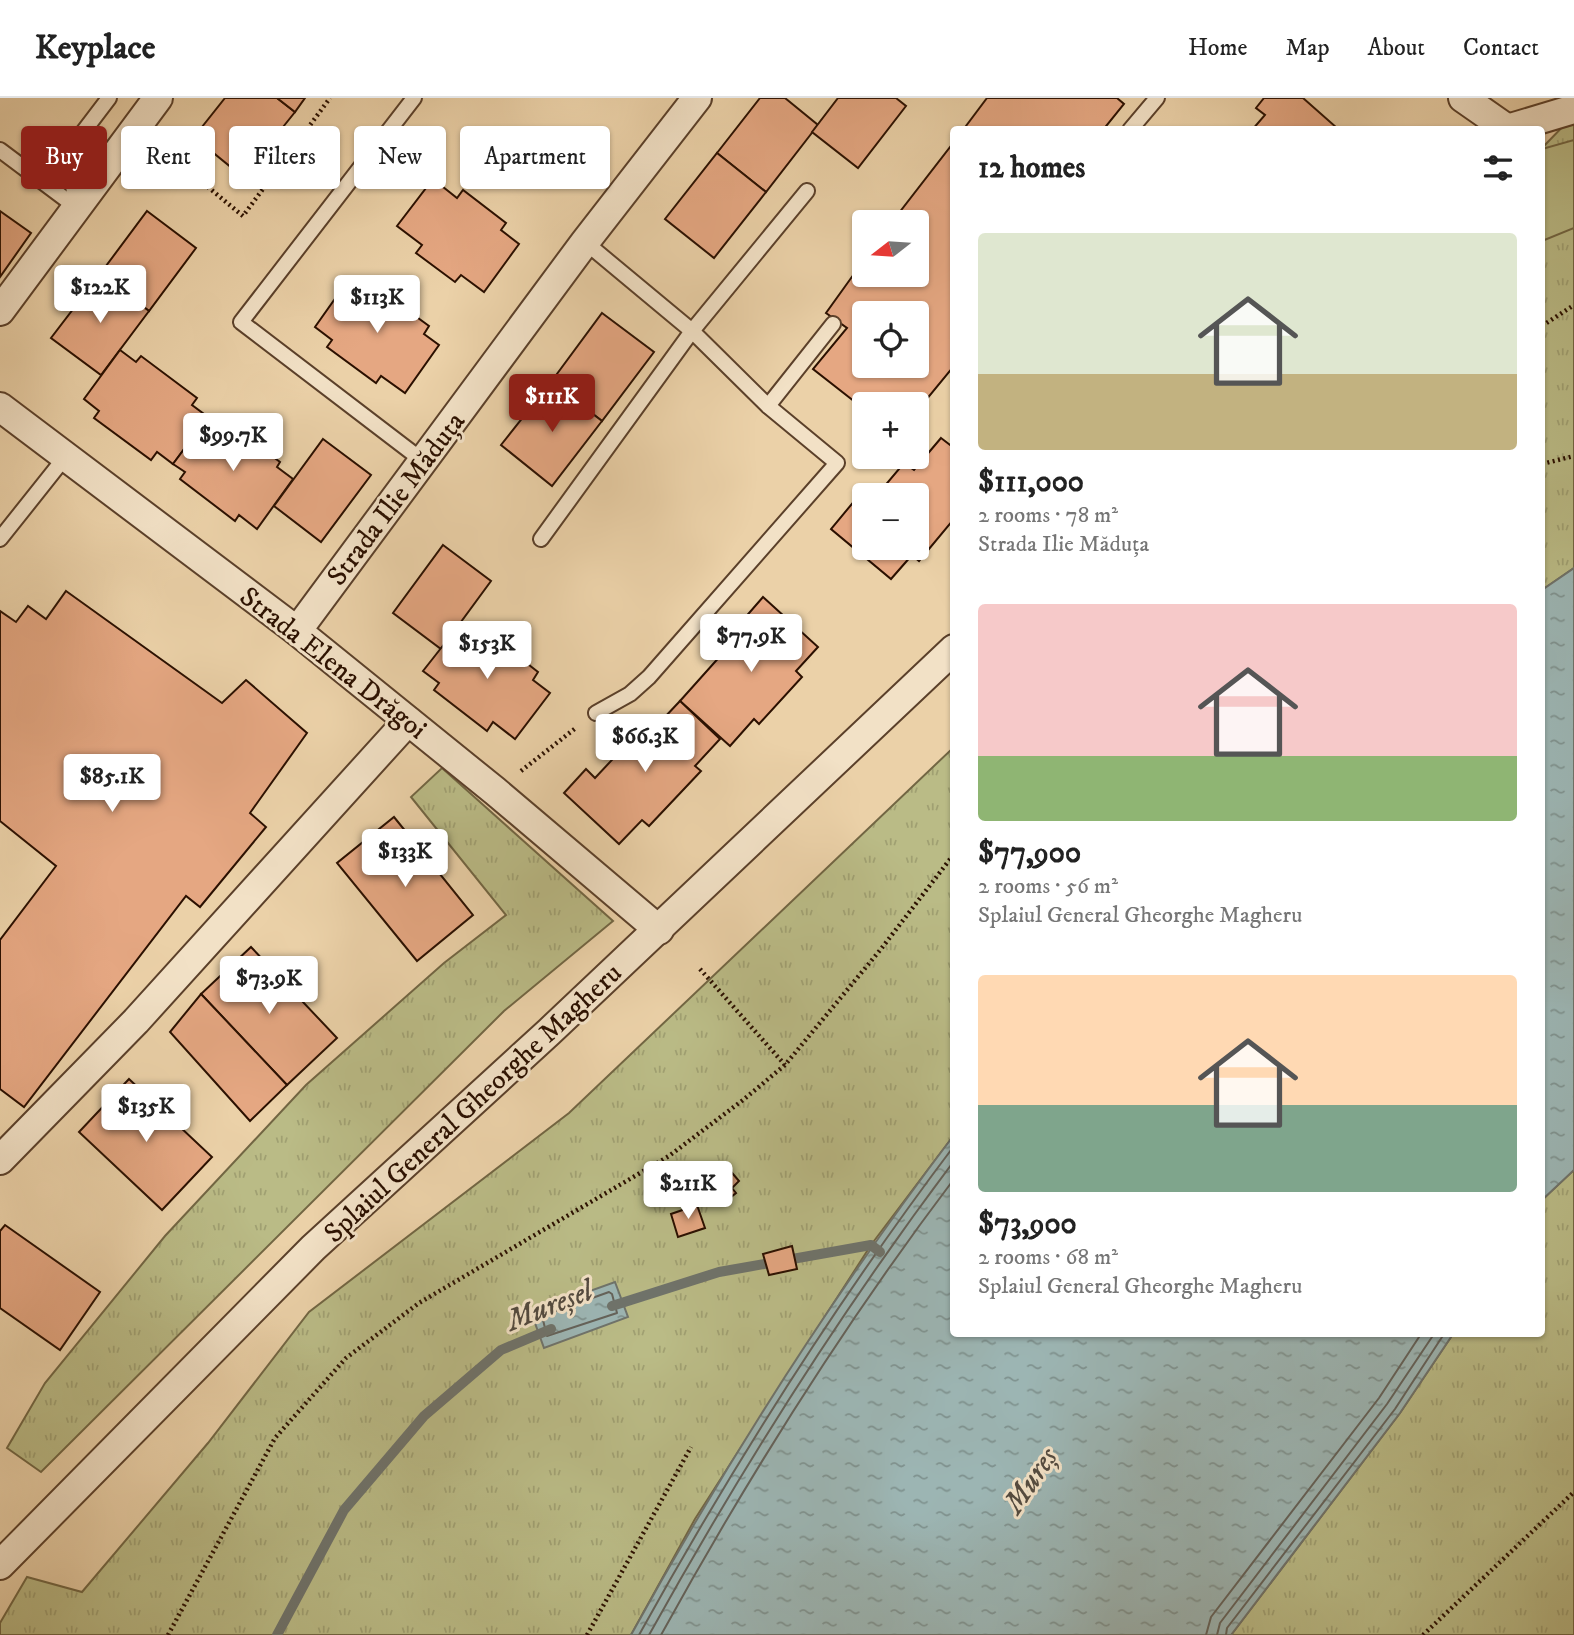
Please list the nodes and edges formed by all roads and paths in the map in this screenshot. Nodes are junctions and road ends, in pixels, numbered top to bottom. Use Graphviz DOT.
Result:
graph roads {
  1 [pos="109,98"];
  2 [pos="158,98"];
  3 [pos="330,98"];
  4 [pos="414,98"];
  5 [pos="697,98"];
  6 [pos="1157,98"];
  7 [pos="1463,98"];
  8 [pos="1574,109"];
  9 [pos="137,126"];
  10 [pos="1133,126"];
  11 [pos="1501,126"];
  12 [pos="1515,126"];
  13 [pos="121,147"];
  14 [pos="0,150"];
  15 [pos="211,189"];
  16 [pos="807,191"];
  17 [pos="76,207"];
  18 [pos="585,242"];
  19 [pos="1574,305"];
  20 [pos="0,311"];
  21 [pos="833,324"];
  22 [pos="1545,324"];
  23 [pos="692,331"];
  24 [pos="768,406"];
  25 [pos="0,407"];
  26 [pos="1574,456"];
  27 [pos="66,457"];
  28 [pos="422,461"];
  29 [pos="1545,463"];
  30 [pos="0,539"];
  31 [pos="541,540"];
  32 [pos="297,631"];
  33 [pos="950,653"];
  34 [pos="596,713"];
  35 [pos="408,721"];
  36 [pos="495,791"];
  37 [pos="950,859"];
  38 [pos="659,930"];
  39 [pos="700,969"];
  40 [pos="785,1065"];
  41 [pos="0,1160"];
  42 [pos="691,1447"];
  43 [pos="1574,1492"];
  44 [pos="0,1565"];
  45 [pos="168,1635"];
  46 [pos="587,1635"];
  47 [pos="1423,1635"];
  1 -- 17 [label="lane"];
  2 -- 9 [label="street"];
  3 -- 15 [label="path"];
  4 -- 28 [label="lane"];
  5 -- 18 [label="street, Strada Ilie Măduța"];
  6 -- 10 [label="lane"];
  7 -- 11 [label="street"];
  8 -- 12 [label="street"];
  13 -- 17 [label="street"];
  14 -- 17 [label="lane"];
  16 -- 23 [label="lane"];
  17 -- 20 [label="street"];
  18 -- 23 [label="lane"];
  18 -- 28 [label="street, Strada Ilie Măduța"];
  19 -- 22 [label="path"];
  21 -- 24 [label="lane"];
  23 -- 24 [label="lane"];
  23 -- 31 [label="lane"];
  24 -- 34 [label="lane"];
  25 -- 27 [label="street, Strada Elena Drăgoi"];
  26 -- 29 [label="path"];
  27 -- 30 [label="lane"];
  27 -- 32 [label="street, Strada Elena Drăgoi"];
  28 -- 32 [label="street, Strada Ilie Măduța"];
  32 -- 35 [label="street, Strada Elena Drăgoi"];
  33 -- 38 [label="street, Splaiul General Gheorghe Magheru"];
  34 -- 36 [label="path"];
  35 -- 36 [label="street, Strada Elena Drăgoi"];
  35 -- 41 [label="street"];
  36 -- 38 [label="street, Strada Elena Drăgoi"];
  37 -- 40 [label="path"];
  38 -- 44 [label="street, Splaiul General Gheorghe Magheru"];
  39 -- 40 [label="path"];
  40 -- 45 [label="path"];
  42 -- 46 [label="path"];
  43 -- 47 [label="path"];
}
